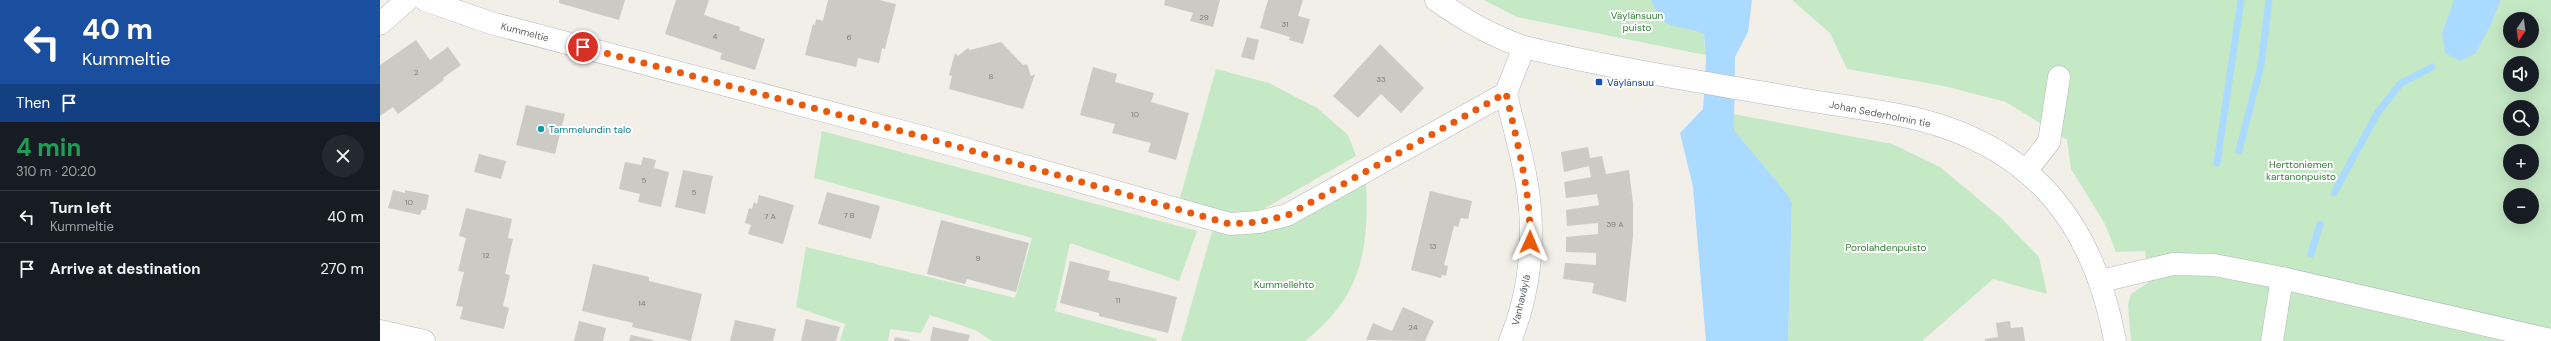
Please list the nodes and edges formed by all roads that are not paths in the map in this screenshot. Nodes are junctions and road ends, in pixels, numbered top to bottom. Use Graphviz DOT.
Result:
graph roads {
  1 [pos="408,0"];
  2 [pos="425,0"];
  3 [pos="1436,0"];
  4 [pos="380,24"];
  5 [pos="1524,47"];
  6 [pos="2060,77"];
  7 [pos="1506,93"];
  8 [pos="2026,170"];
  9 [pos="2282,278"];
  10 [pos="2101,281"];
  11 [pos="380,331"];
  12 [pos="2551,340"];
  13 [pos="424,341"];
  14 [pos="1510,341"];
  15 [pos="2115,341"];
  16 [pos="2272,341"];
  1 -- 4 [label="street"];
  2 -- 7 [label="street, Kummeltie"];
  3 -- 5 [label="street"];
  5 -- 7 [label="street"];
  5 -- 8 [label="street, Johan Sederholmin tie"];
  6 -- 8 [label="street"];
  7 -- 14 [label="street, Vanhaväylä"];
  8 -- 10 [label="street, Johan Sederholmin tie"];
  9 -- 10 [label="street"];
  9 -- 12 [label="street"];
  9 -- 16 [label="street"];
  10 -- 15 [label="street, Johan Sederholmin tie"];
  11 -- 13 [label="street"];
}
